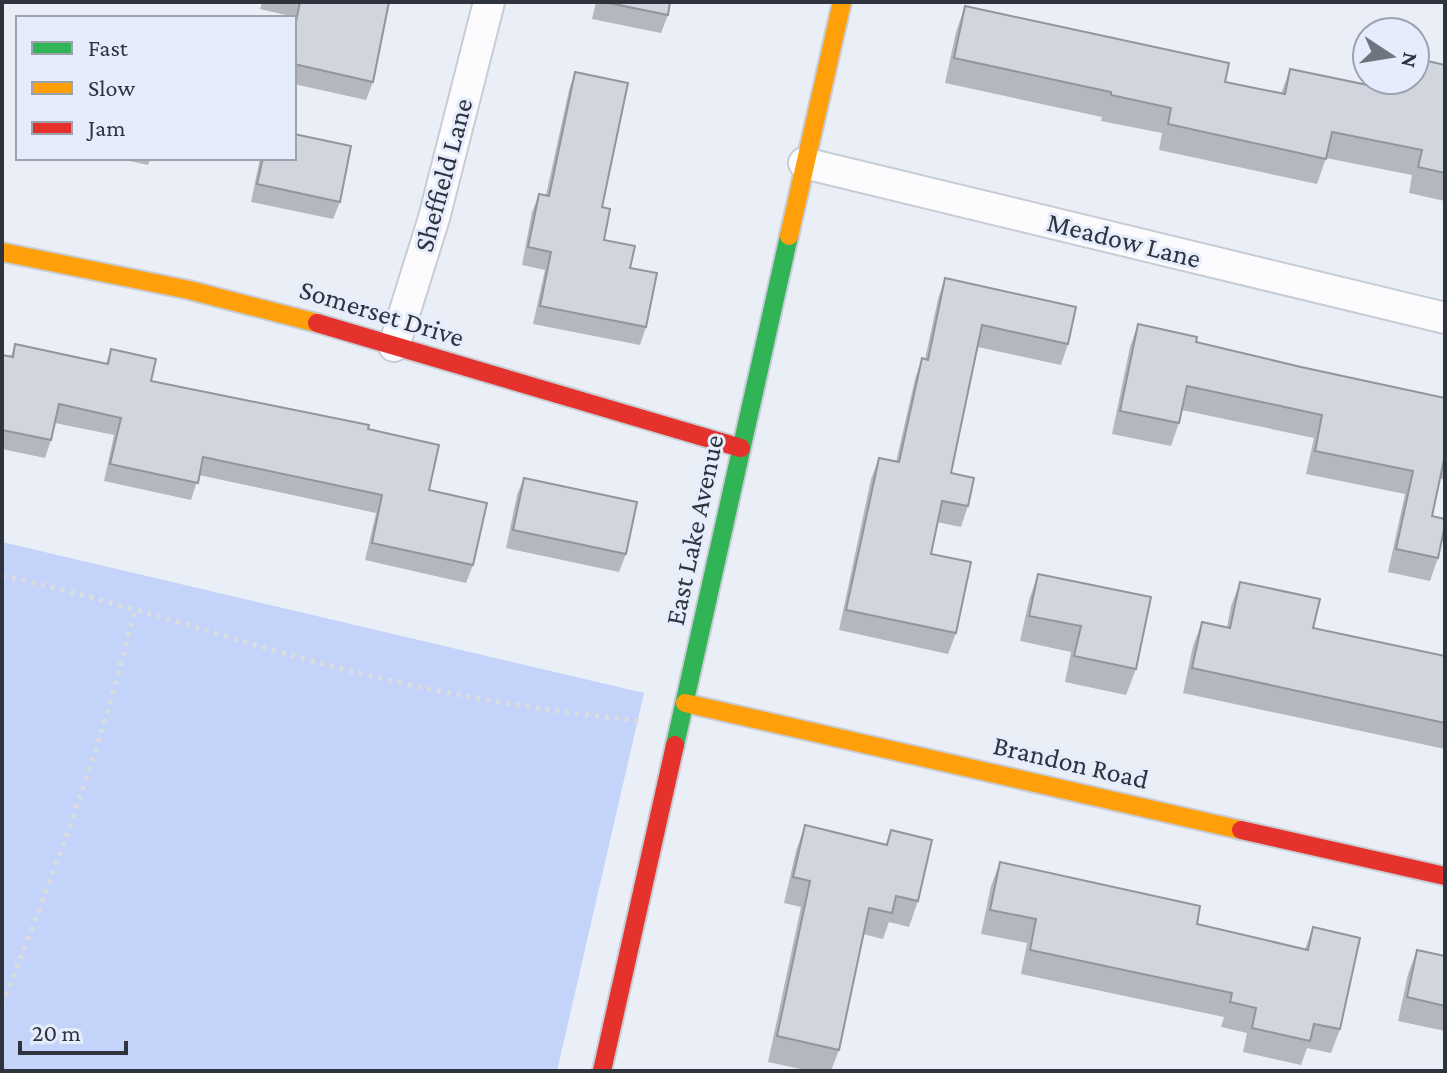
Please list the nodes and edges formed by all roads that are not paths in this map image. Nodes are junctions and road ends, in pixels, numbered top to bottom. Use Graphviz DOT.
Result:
graph roads {
  1 [pos="489,2"];
  2 [pos="842,2"];
  3 [pos="804,163"];
  4 [pos="2,252"];
  5 [pos="1445,318"];
  6 [pos="394,346"];
  7 [pos="741,448"];
  8 [pos="685,703"];
  9 [pos="1445,876"];
  10 [pos="602,1071"];
  1 -- 6 [label="street, Sheffield Lane"];
  2 -- 3 [label="street, East Lake Avenue"];
  3 -- 5 [label="street, Meadow Lane"];
  3 -- 7 [label="street, East Lake Avenue"];
  4 -- 6 [label="street, Somerset Drive"];
  6 -- 7 [label="street, Somerset Drive"];
  7 -- 8 [label="street, East Lake Avenue"];
  8 -- 9 [label="street, Brandon Road"];
  8 -- 10 [label="street, East Lake Avenue"];
}
